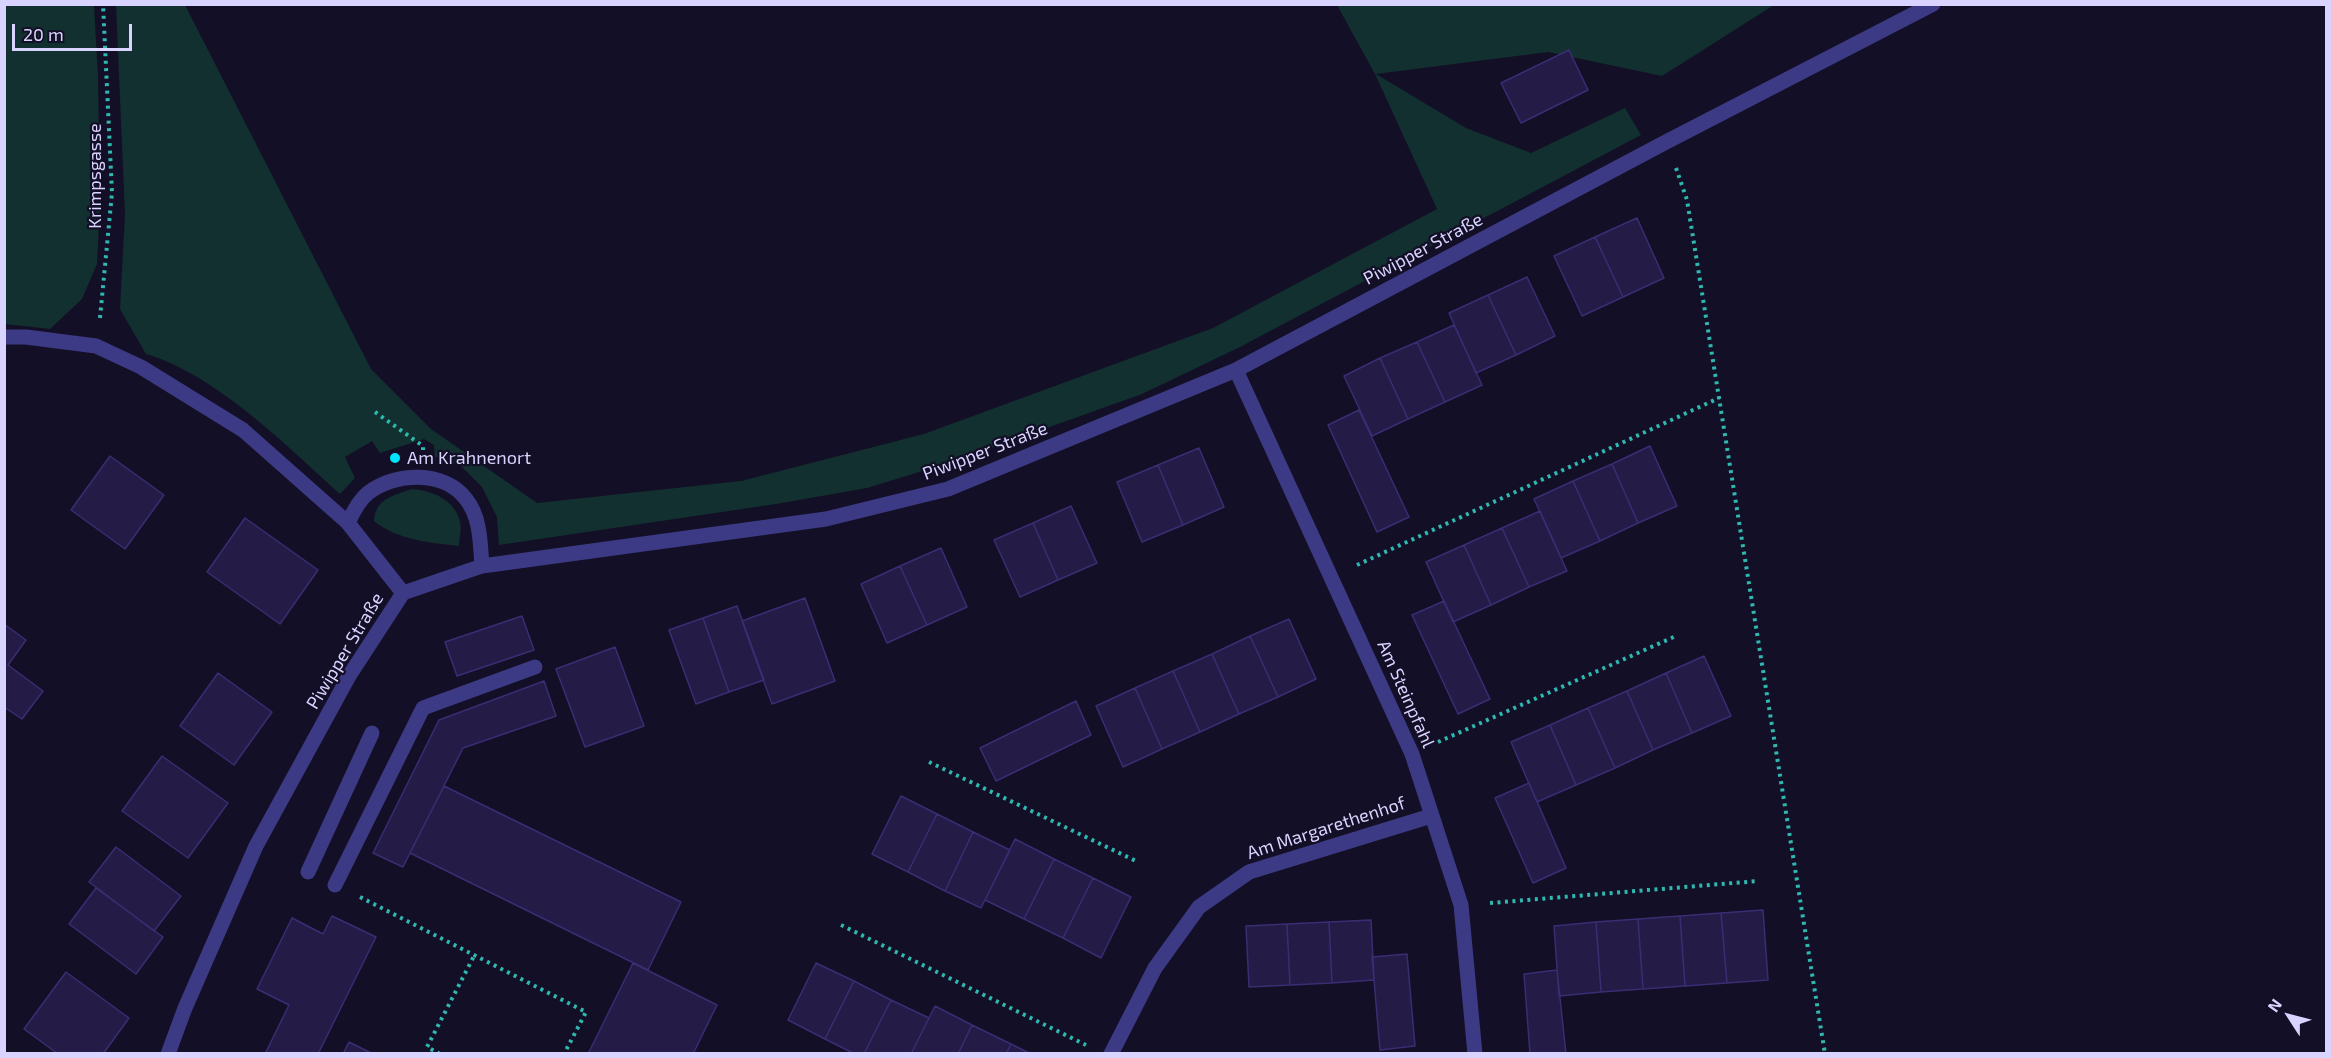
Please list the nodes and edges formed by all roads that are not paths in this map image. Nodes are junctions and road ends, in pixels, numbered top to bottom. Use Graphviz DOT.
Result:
graph roads {
  1 [pos="1933,4"];
  2 [pos="4,337"];
  3 [pos="1236,370"];
  4 [pos="348,523"];
  5 [pos="482,566"];
  6 [pos="403,593"];
  7 [pos="535,667"];
  8 [pos="372,733"];
  9 [pos="1431,816"];
  10 [pos="308,872"];
  11 [pos="335,885"];
  12 [pos="168,1053"];
  13 [pos="1111,1053"];
  14 [pos="1475,1053"];
  1 -- 3 [label="street, Piwipper Straße"];
  2 -- 4 [label="street"];
  3 -- 5 [label="street, Piwipper Straße"];
  3 -- 9 [label="street, Am Steinpfahl"];
  4 -- 5 [label="street"];
  4 -- 6 [label="street"];
  5 -- 6 [label="street, Piwipper Straße"];
  6 -- 12 [label="street, Piwipper Straße"];
  7 -- 11 [label="street"];
  8 -- 10 [label="street"];
  9 -- 13 [label="street, Am Margarethenhof"];
  9 -- 14 [label="street, Am Steinpfahl"];
}
